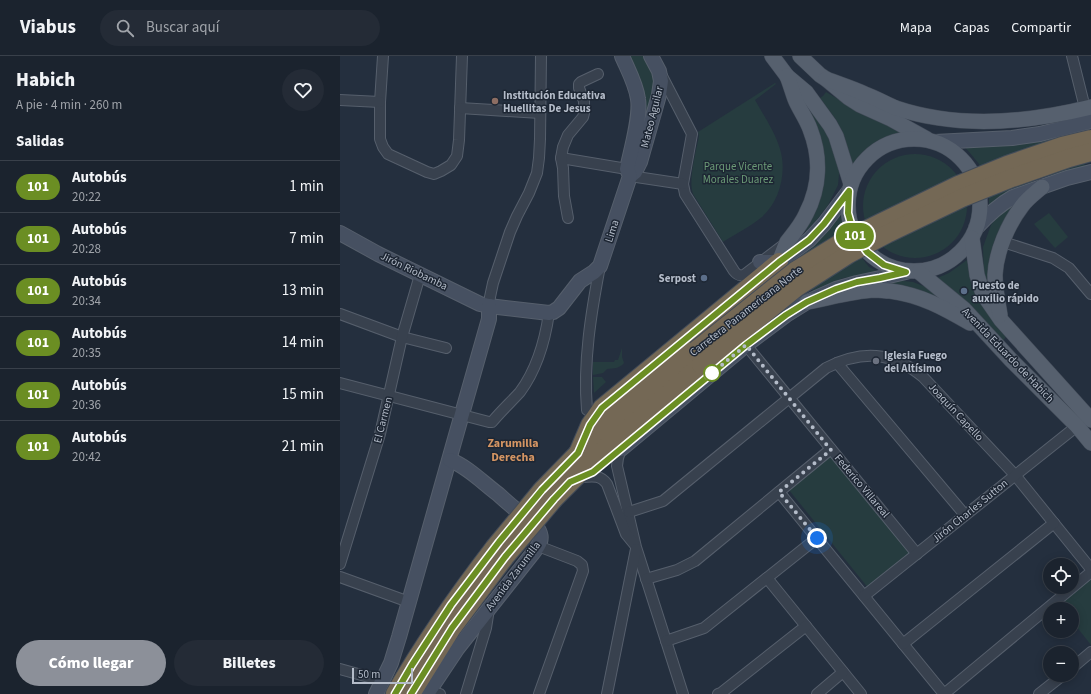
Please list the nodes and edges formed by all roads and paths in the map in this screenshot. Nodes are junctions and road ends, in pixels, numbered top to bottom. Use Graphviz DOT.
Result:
graph roads {
  1 [pos="383,56"];
  2 [pos="462,56"];
  3 [pos="542,56"];
  4 [pos="622,56"];
  5 [pos="651,56"];
  6 [pos="772,56"];
  7 [pos="800,56"];
  8 [pos="1072,56"];
  9 [pos="659,71"];
  10 [pos="598,74"];
  11 [pos="787,76"];
  12 [pos="823,77"];
  13 [pos="806,92"];
  14 [pos="340,100"];
  15 [pos="380,102"];
  16 [pos="460,108"];
  17 [pos="540,113"];
  18 [pos="1089,119"];
  19 [pos="933,141"];
  20 [pos="1091,152"];
  21 [pos="561,158"];
  22 [pos="1091,165"];
  23 [pos="628,172"];
  24 [pos="1091,172"];
  25 [pos="683,184"];
  26 [pos="850,187"];
  27 [pos="1042,187"];
  28 [pos="568,218"];
  29 [pos="340,233"];
  30 [pos="974,233"];
  31 [pos="1003,242"];
  32 [pos="787,243"];
  33 [pos="760,262"];
  34 [pos="779,262"];
  35 [pos="600,266"];
  36 [pos="912,272"];
  37 [pos="420,275"];
  38 [pos="1091,294"];
  39 [pos="807,302"];
  40 [pos="488,306"];
  41 [pos="549,313"];
  42 [pos="340,314"];
  43 [pos="1001,320"];
  44 [pos="985,332"];
  45 [pos="402,337"];
  46 [pos="1018,338"];
  47 [pos="746,345"];
  48 [pos="446,348"];
  49 [pos="1004,352"];
  50 [pos="698,358"];
  51 [pos="837,363"];
  52 [pos="340,383"];
  53 [pos="389,395"];
  54 [pos="789,398"];
  55 [pos="587,410"];
  56 [pos="462,414"];
  57 [pos="1091,420"];
  58 [pos="1077,426"];
  59 [pos="1091,443"];
  60 [pos="621,448"];
  61 [pos="831,450"];
  62 [pos="578,453"];
  63 [pos="450,460"];
  64 [pos="1014,475"];
  65 [pos="576,479"];
  66 [pos="779,492"];
  67 [pos="548,495"];
  68 [pos="628,512"];
  69 [pos="965,515"];
  70 [pos="1054,523"];
  71 [pos="817,538"];
  72 [pos="538,546"];
  73 [pos="636,547"];
  74 [pos="499,553"];
  75 [pos="917,554"];
  76 [pos="340,564"];
  77 [pos="1091,568"];
  78 [pos="1091,572"];
  79 [pos="340,577"];
  80 [pos="767,578"];
  81 [pos="646,579"];
  82 [pos="864,596"];
  83 [pos="409,602"];
  84 [pos="489,608"];
  85 [pos="806,626"];
  86 [pos="666,641"];
  87 [pos="903,644"];
  88 [pos="1091,652"];
  89 [pos="1079,662"];
  90 [pos="340,669"];
  91 [pos="843,672"];
  92 [pos="383,681"];
  93 [pos="1054,682"];
  94 [pos="432,693"];
  95 [pos="376,694"];
  96 [pos="395,694"];
  97 [pos="411,694"];
  98 [pos="466,694"];
  99 [pos="540,694"];
  100 [pos="606,694"];
  101 [pos="684,694"];
  102 [pos="718,694"];
  103 [pos="817,694"];
  104 [pos="861,694"];
  105 [pos="944,694"];
  106 [pos="1039,694"];
  1 -- 15 [label="street"];
  2 -- 16 [label="street"];
  3 -- 17 [label="street"];
  4 -- 23 [label="main road, Lima"];
  5 -- 9 [label="main road, Mateo Aguilar"];
  6 -- 11 [label="main road"];
  7 -- 12 [label="main road"];
  8 -- 18 [label="street"];
  9 -- 23 [label="main road, Mateo Aguilar"];
  9 -- 25 [label="street"];
  10 -- 21 [label="street"];
  11 -- 13 [label="main road"];
  11 -- 32 [label="main road"];
  12 -- 13 [label="main road"];
  12 -- 18 [label="main road"];
  12 -- 19 [label="main road"];
  13 -- 26 [label="main road"];
  14 -- 15 [label="street"];
  15 -- 16 [label="street"];
  16 -- 17 [label="street"];
  17 -- 40 [label="street"];
  18 -- 19 [label="main road"];
  18 -- 22 [label="main road"];
  18 -- 50 [label="highway, Carretera Panamericana Norte, bridge"];
  19 -- 26 [label="main road"];
  19 -- 30 [label="main road"];
  20 -- 50 [label="highway, Carretera Panamericana Norte, bridge"];
  21 -- 23 [label="street"];
  21 -- 28 [label="street"];
  23 -- 25 [label="street"];
  23 -- 35 [label="main road, Lima"];
  24 -- 27 [label="main road"];
  25 -- 33 [label="street"];
  26 -- 34 [label="main road"];
  26 -- 36 [label="main road"];
  27 -- 30 [label="main road"];
  27 -- 31 [label="main road"];
  29 -- 37 [label="main road, Jirón Riobamba"];
  30 -- 36 [label="main road"];
  30 -- 43 [label="main road, Avenida Eduardo de Habich"];
  31 -- 38 [label="street"];
  31 -- 43 [label="main road"];
  32 -- 33 [label="street"];
  32 -- 34 [label="main road"];
  33 -- 34 [label="main road"];
  34 -- 39 [label="main road"];
  34 -- 62 [label="highway"];
  35 -- 41 [label="main road"];
  35 -- 55 [label="street, Lima"];
  36 -- 39 [label="main road"];
  36 -- 44 [label="main road, Avenida Eduardo de Habich"];
  37 -- 40 [label="main road, Jirón Riobamba"];
  37 -- 45 [label="street, El Carmen"];
  39 -- 44 [label="main road"];
  39 -- 47 [label="main road"];
  40 -- 41 [label="main road, Jirón Riobamba"];
  40 -- 56 [label="main road"];
  41 -- 56 [label="street"];
  42 -- 45 [label="street"];
  43 -- 46 [label="main road, Avenida Eduardo de Habich"];
  44 -- 49 [label="main road, Avenida Eduardo de Habich"];
  45 -- 48 [label="street"];
  45 -- 53 [label="street, El Carmen"];
  46 -- 49 [label="main road"];
  46 -- 57 [label="main road, Avenida Eduardo de Habich"];
  47 -- 54 [label="street, Federico Villareal"];
  47 -- 60 [label="main road"];
  49 -- 58 [label="main road, Avenida Eduardo de Habich"];
  50 -- 62 [label="highway, Carretera Panamericana Norte"];
  50 -- 65 [label="highway, Carretera Panamericana Norte"];
  51 -- 54 [label="street, Joaquín Capello"];
  51 -- 64 [label="street, Joaquín Capello"];
  51 -- 69 [label="street"];
  52 -- 53 [label="street"];
  53 -- 56 [label="street"];
  53 -- 76 [label="street, El Carmen"];
  54 -- 61 [label="street, Federico Villareal"];
  54 -- 68 [label="street, Joaquín Capello"];
  56 -- 63 [label="main road"];
  58 -- 59 [label="main road, Avenida Eduardo de Habich"];
  58 -- 64 [label="street, Jirón Charles Sutton"];
  60 -- 65 [label="highway"];
  60 -- 68 [label="street"];
  61 -- 66 [label="street"];
  61 -- 75 [label="street, Federico Villareal"];
  62 -- 67 [label="highway, Carretera Panamericana Norte"];
  63 -- 72 [label="main road, Avenida Zarumilla"];
  63 -- 83 [label="main road"];
  64 -- 69 [label="street, Jirón Charles Sutton"];
  64 -- 70 [label="street, Joaquín Capello"];
  65 -- 67 [label="highway"];
  65 -- 73 [label="street"];
  66 -- 71 [label="street"];
  66 -- 81 [label="street"];
  67 -- 74 [label="highway, bridge"];
  68 -- 73 [label="street"];
  69 -- 75 [label="street, Jirón Charles Sutton"];
  70 -- 77 [label="street, Joaquín Capello"];
  70 -- 87 [label="street"];
  71 -- 80 [label="street"];
  71 -- 82 [label="street"];
  72 -- 84 [label="main road, Avenida Zarumilla"];
  72 -- 99 [label="street"];
  73 -- 81 [label="street"];
  73 -- 100 [label="street"];
  74 -- 96 [label="highway"];
  74 -- 97 [label="highway"];
  75 -- 82 [label="street, Jirón Charles Sutton"];
  78 -- 105 [label="street"];
  79 -- 83 [label="street"];
  80 -- 85 [label="street"];
  80 -- 86 [label="street"];
  81 -- 86 [label="street"];
  82 -- 87 [label="street"];
  83 -- 92 [label="main road"];
  84 -- 94 [label="main road, Avenida Zarumilla"];
  84 -- 98 [label="street"];
  85 -- 91 [label="street"];
  85 -- 102 [label="street"];
  86 -- 101 [label="street"];
  87 -- 105 [label="street"];
  88 -- 89 [label="street"];
  90 -- 92 [label="street"];
  91 -- 103 [label="street"];
  91 -- 104 [label="street"];
  92 -- 95 [label="main road"];
  93 -- 106 [label="street"];
}
